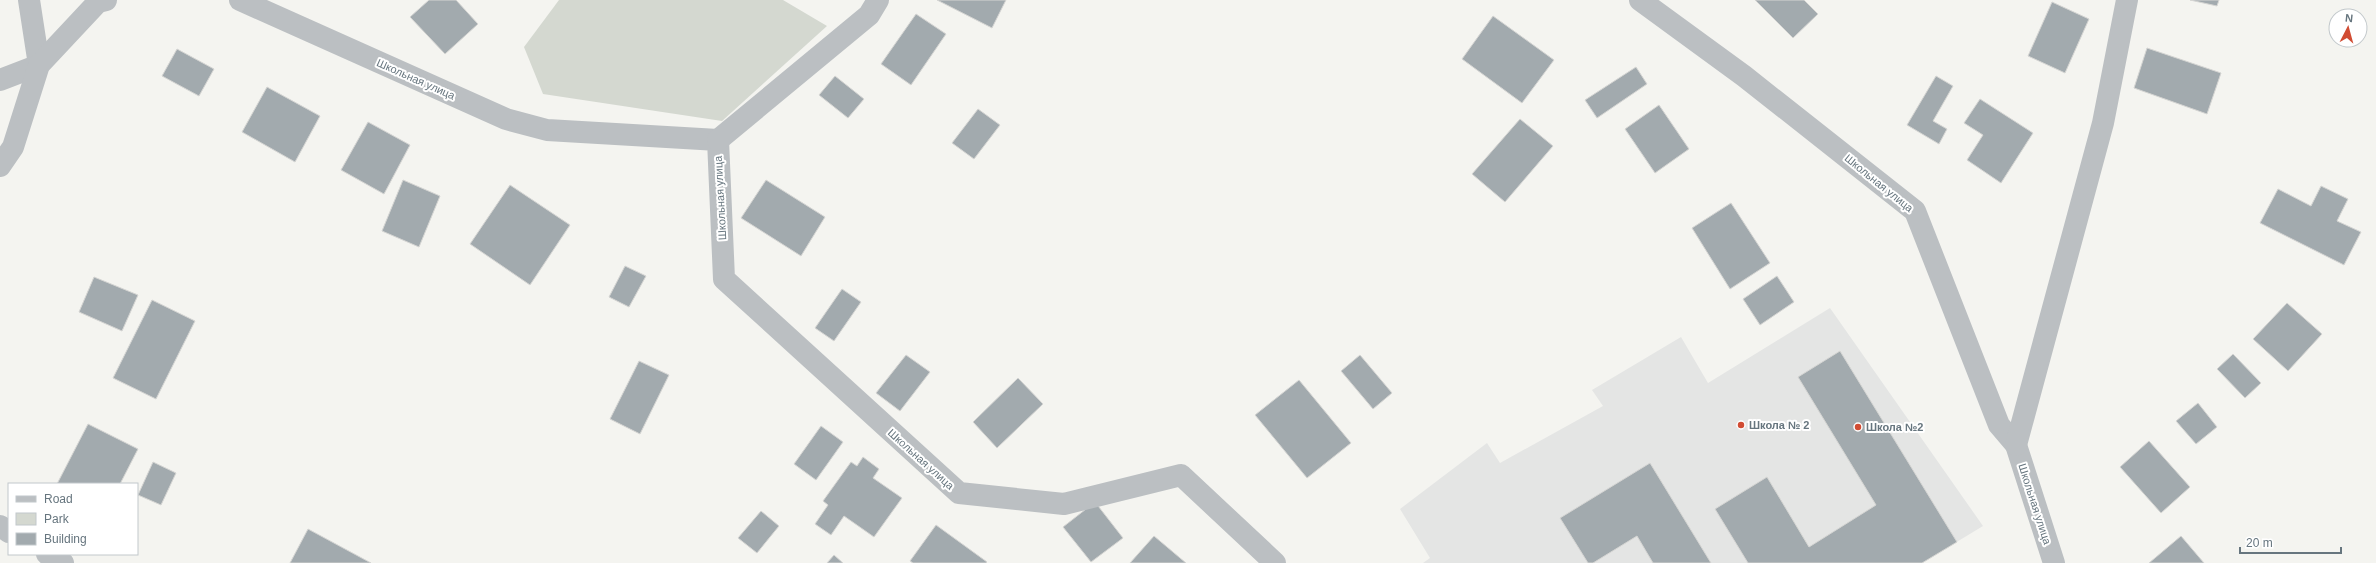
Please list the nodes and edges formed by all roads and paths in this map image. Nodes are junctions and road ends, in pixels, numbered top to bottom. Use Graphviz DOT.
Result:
graph roads {
  1 [pos="29,0"];
  2 [pos="106,0"];
  3 [pos="240,0"];
  4 [pos="878,0"];
  5 [pos="1640,0"];
  6 [pos="2127,0"];
  7 [pos="39,65"];
  8 [pos="0,80"];
  9 [pos="718,140"];
  10 [pos="0,166"];
  11 [pos="2016,445"];
  12 [pos="49,555"];
  13 [pos="63,563"];
  14 [pos="1275,563"];
  15 [pos="2054,563"];
  1 -- 7 [label="street"];
  2 -- 7 [label="street"];
  3 -- 9 [label="street, Школьная улица"];
  4 -- 9 [label="street, Школьная улица"];
  5 -- 11 [label="street, Школьная улица"];
  6 -- 11 [label="street"];
  7 -- 8 [label="street"];
  7 -- 10 [label="street"];
  9 -- 14 [label="street, Школьная улица"];
  11 -- 15 [label="street, Школьная улица"];
  12 -- 13 [label="street"];
}
